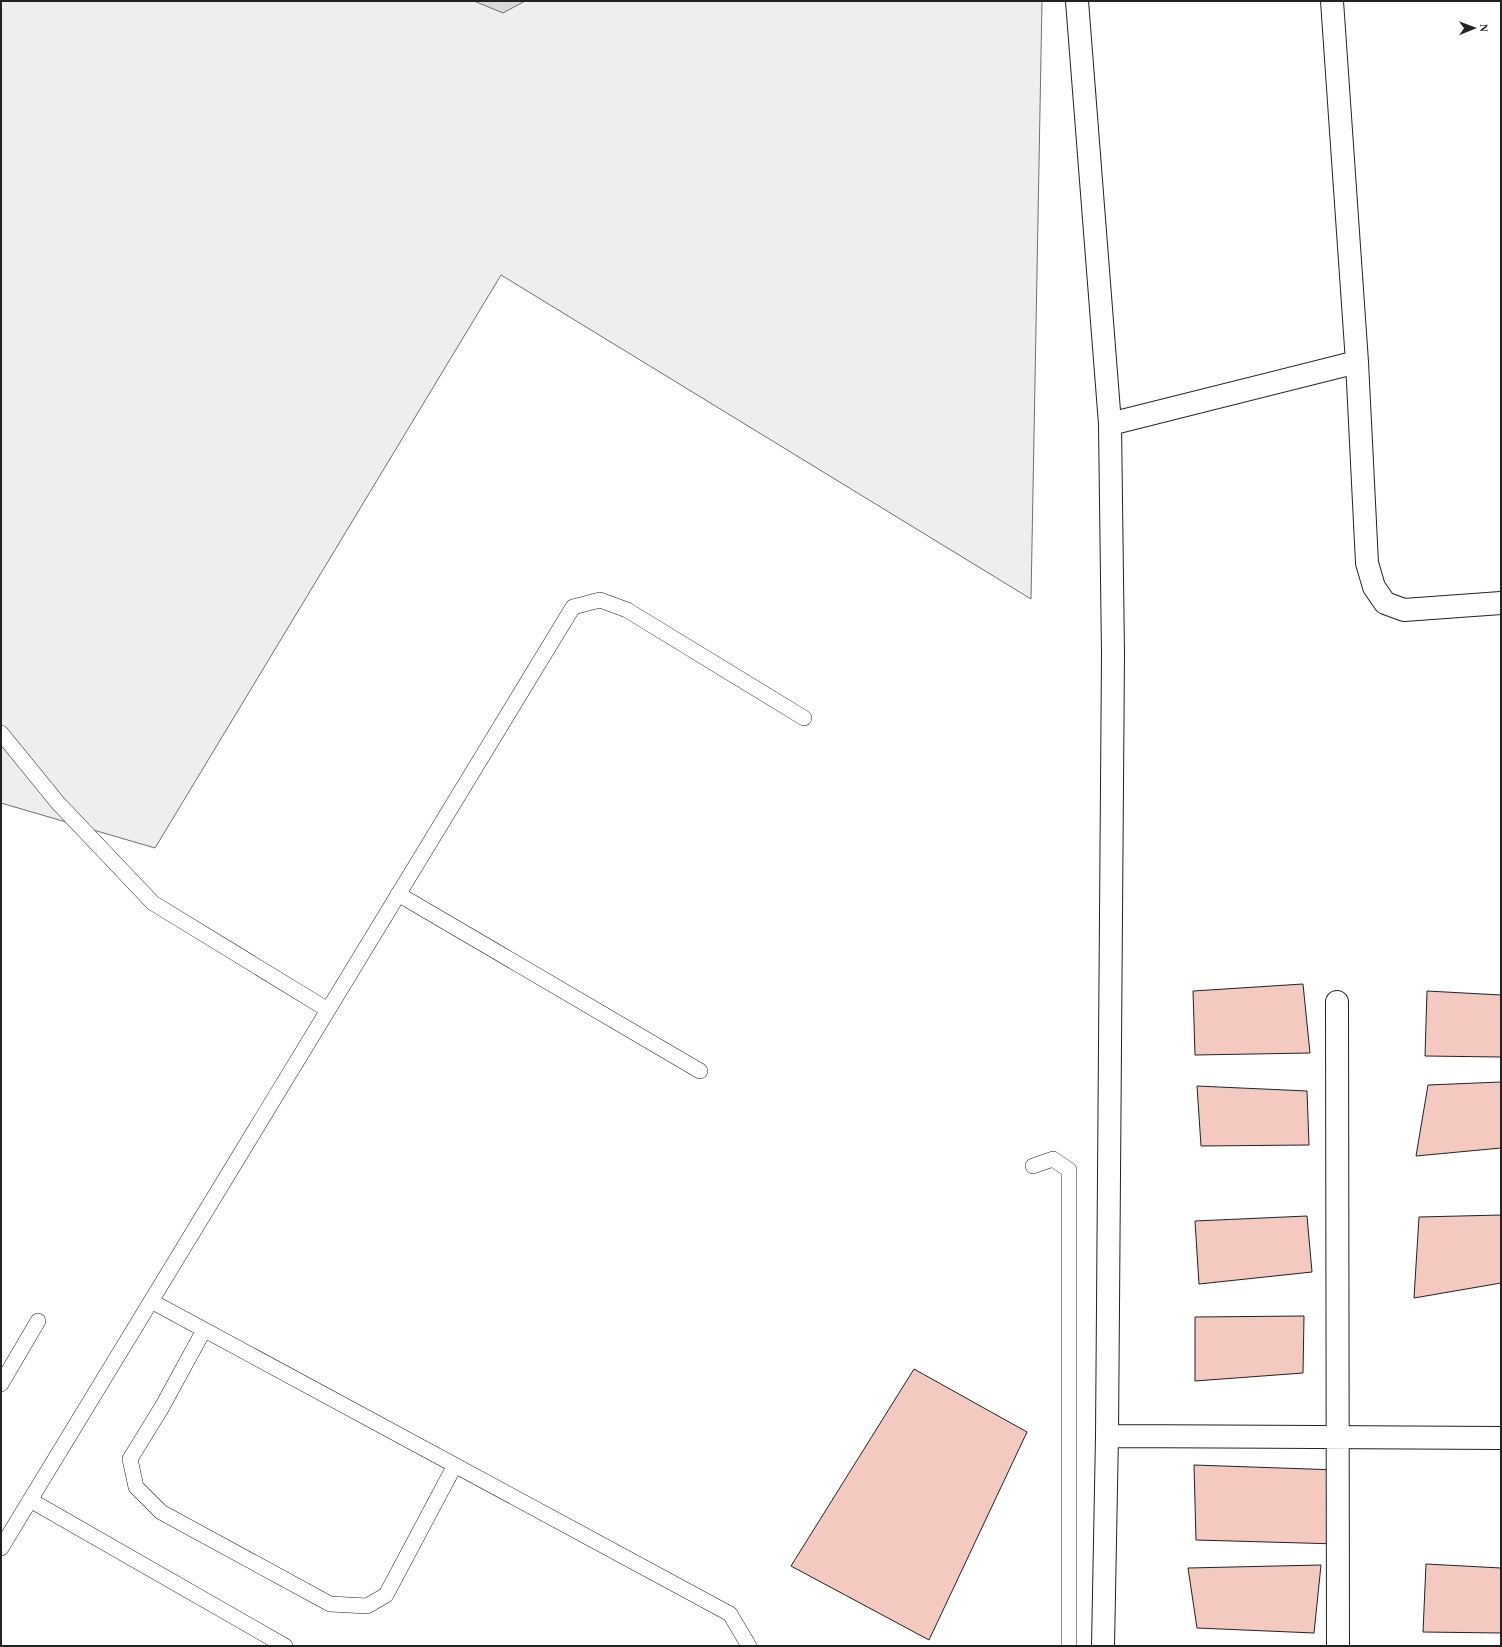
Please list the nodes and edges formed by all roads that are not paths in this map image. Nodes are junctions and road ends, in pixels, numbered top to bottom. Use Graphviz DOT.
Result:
graph roads {
  1 [pos="1077,1"];
  2 [pos="1332,1"];
  3 [pos="1357,362"];
  4 [pos="1110,424"];
  5 [pos="1501,603"];
  6 [pos="804,718"];
  7 [pos="1,733"];
  8 [pos="398,894"];
  9 [pos="1337,1002"];
  10 [pos="328,1010"];
  11 [pos="700,1071"];
  12 [pos="1033,1166"];
  13 [pos="151,1301"];
  14 [pos="38,1321"];
  15 [pos="204,1330"];
  16 [pos="1,1384"];
  17 [pos="1107,1436"];
  18 [pos="1338,1438"];
  19 [pos="1501,1438"];
  20 [pos="455,1466"];
  21 [pos="30,1500"];
  22 [pos="1,1548"];
  23 [pos="285,1646"];
  24 [pos="749,1646"];
  25 [pos="1069,1646"];
  26 [pos="1103,1646"];
  27 [pos="1338,1646"];
  1 -- 4 [label="street"];
  2 -- 3 [label="street"];
  3 -- 4 [label="street"];
  3 -- 5 [label="street"];
  4 -- 17 [label="street"];
  6 -- 8 [label="lane"];
  7 -- 10 [label="lane"];
  8 -- 10 [label="lane"];
  8 -- 11 [label="lane"];
  9 -- 18 [label="street"];
  10 -- 13 [label="lane"];
  12 -- 25 [label="lane"];
  13 -- 15 [label="lane"];
  13 -- 21 [label="lane"];
  14 -- 16 [label="lane"];
  15 -- 20 [label="lane"];
  15 -- 20 [label="lane"];
  17 -- 18 [label="street"];
  17 -- 26 [label="street"];
  18 -- 19 [label="street"];
  18 -- 27 [label="street"];
  20 -- 24 [label="lane"];
  21 -- 22 [label="lane"];
  21 -- 23 [label="lane"];
}
